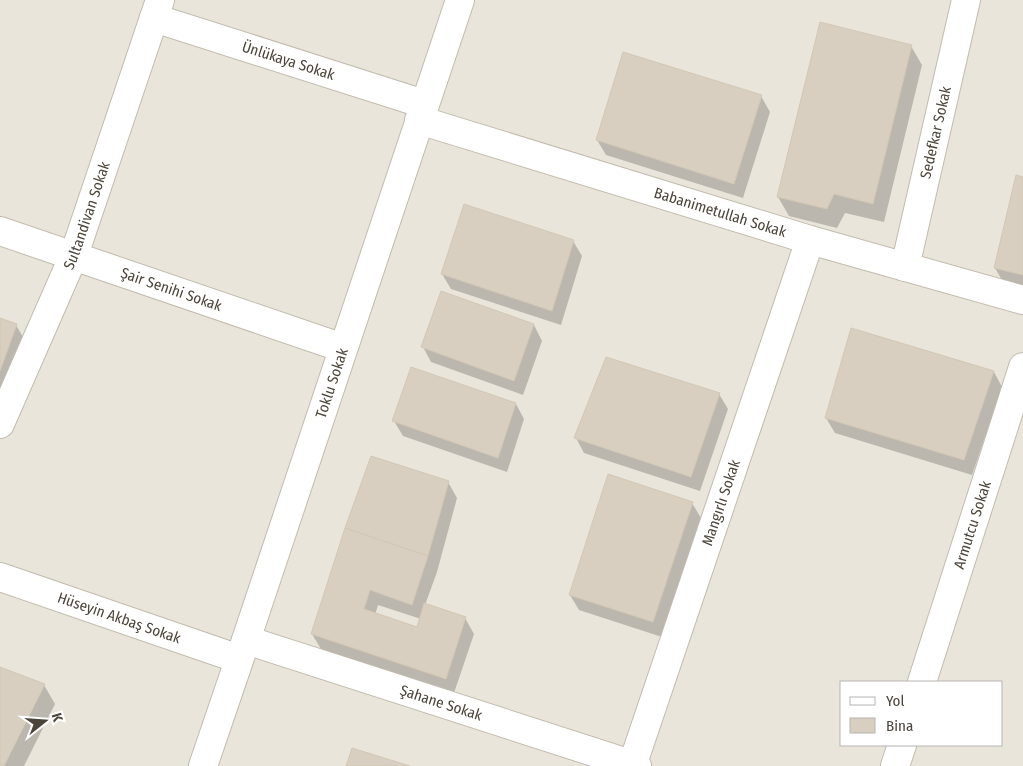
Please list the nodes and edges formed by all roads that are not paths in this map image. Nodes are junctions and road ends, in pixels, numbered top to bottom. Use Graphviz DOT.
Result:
graph roads {
  1 [pos="460,0"];
  2 [pos="961,2"];
  3 [pos="157,9"];
  4 [pos="422,112"];
  5 [pos="0,231"];
  6 [pos="810,240"];
  7 [pos="74,256"];
  8 [pos="905,267"];
  9 [pos="1023,300"];
  10 [pos="343,348"];
  11 [pos="1023,367"];
  12 [pos="0,424"];
  13 [pos="0,577"];
  14 [pos="243,650"];
  15 [pos="922,681"];
  16 [pos="902,746"];
  17 [pos="634,765"];
  18 [pos="203,766"];
  19 [pos="895,766"];
  1 -- 4 [label="street, Toklu Sokak"];
  2 -- 8 [label="street, Sedefkar Sokak"];
  3 -- 4 [label="street, Ünlükaya Sokak"];
  3 -- 7 [label="street, Sultandivan Sokak"];
  4 -- 6 [label="street, Babanimetullah Sokak"];
  4 -- 10 [label="street, Toklu Sokak"];
  5 -- 7 [label="street, Şair Senihi Sokak"];
  6 -- 8 [label="street, Babanimetullah Sokak"];
  6 -- 17 [label="street, Mangırlı Sokak"];
  7 -- 10 [label="street, Şair Senihi Sokak"];
  7 -- 12 [label="street, Sultandivan Sokak"];
  8 -- 9 [label="street, Babanimetullah Sokak"];
  10 -- 14 [label="street, Toklu Sokak"];
  11 -- 15 [label="street, Armutcu Sokak"];
  13 -- 14 [label="street, Hüseyin Akbaş Sokak"];
  14 -- 17 [label="street, Şahane Sokak"];
  14 -- 18 [label="street, Toklu Sokak"];
  16 -- 19 [label="street"];
}
